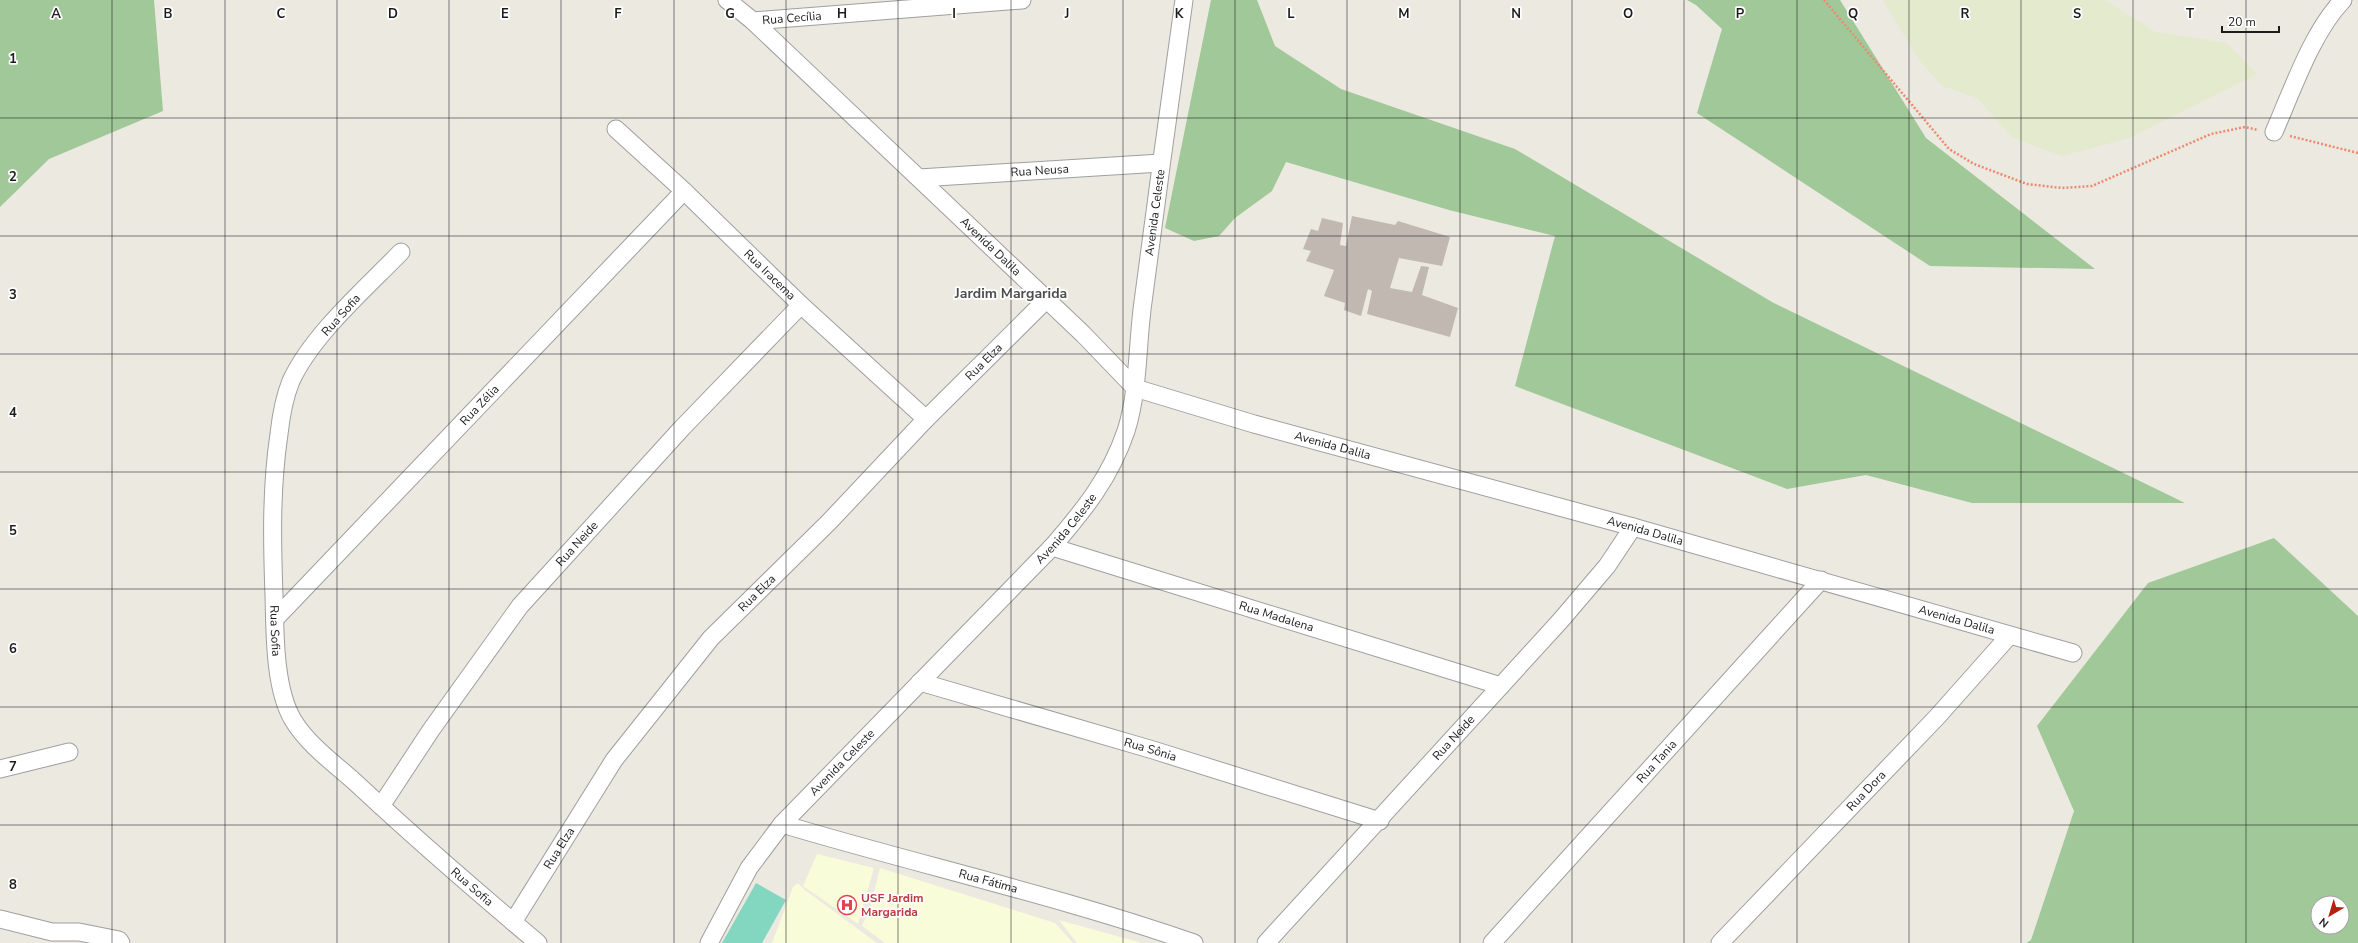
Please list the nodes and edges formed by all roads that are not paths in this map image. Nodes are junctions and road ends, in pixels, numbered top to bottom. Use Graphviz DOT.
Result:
graph roads {
  1 [pos="727,0"];
  2 [pos="1022,0"];
  3 [pos="1184,0"];
  4 [pos="2343,0"];
  5 [pos="753,21"];
  6 [pos="616,129"];
  7 [pos="2274,132"];
  8 [pos="1161,163"];
  9 [pos="919,178"];
  10 [pos="684,191"];
  11 [pos="401,252"];
  12 [pos="1046,300"];
  13 [pos="801,305"];
  14 [pos="1135,388"];
  15 [pos="926,419"];
  16 [pos="1633,527"];
  17 [pos="1052,547"];
  18 [pos="1820,580"];
  19 [pos="275,619"];
  20 [pos="2009,636"];
  21 [pos="2073,653"];
  22 [pos="920,682"];
  23 [pos="1501,686"];
  24 [pos="69,752"];
  25 [pos="0,769"];
  26 [pos="381,806"];
  27 [pos="1380,821"];
  28 [pos="782,824"];
  29 [pos="0,920"];
  30 [pos="513,922"];
  31 [pos="122,943"];
  32 [pos="538,943"];
  33 [pos="709,943"];
  34 [pos="1194,943"];
  35 [pos="1266,943"];
  36 [pos="1492,943"];
  37 [pos="1720,943"];
  1 -- 5 [label="street, Avenida Dalila"];
  2 -- 5 [label="street, Rua Cecília"];
  3 -- 8 [label="street, Avenida Celeste"];
  4 -- 7 [label="street"];
  5 -- 9 [label="street, Avenida Dalila"];
  6 -- 10 [label="street, Rua Iracema"];
  8 -- 9 [label="street, Rua Neusa"];
  8 -- 14 [label="street, Avenida Celeste"];
  9 -- 12 [label="street, Avenida Dalila"];
  10 -- 13 [label="street, Rua Iracema"];
  10 -- 19 [label="street, Rua Zélia"];
  11 -- 19 [label="street, Rua Sofia"];
  12 -- 14 [label="street, Avenida Dalila"];
  12 -- 15 [label="street, Rua Elza"];
  13 -- 15 [label="street, Rua Iracema"];
  13 -- 26 [label="street, Rua Neide"];
  14 -- 16 [label="street, Avenida Dalila"];
  14 -- 17 [label="street, Avenida Celeste"];
  15 -- 30 [label="street, Rua Elza"];
  16 -- 18 [label="street, Avenida Dalila"];
  16 -- 23 [label="street, Rua Neide"];
  17 -- 22 [label="street, Avenida Celeste"];
  17 -- 23 [label="street, Rua Madalena"];
  18 -- 20 [label="street, Avenida Dalila"];
  18 -- 36 [label="street, Rua Tania"];
  19 -- 26 [label="street, Rua Sofia"];
  20 -- 21 [label="street, Avenida Dalila"];
  20 -- 37 [label="street, Rua Dora"];
  22 -- 27 [label="street, Rua Sônia"];
  22 -- 28 [label="street, Avenida Celeste"];
  23 -- 27 [label="street, Rua Neide"];
  24 -- 25 [label="street"];
  26 -- 30 [label="street, Rua Sofia"];
  27 -- 35 [label="street, Rua Neide"];
  28 -- 33 [label="street, Avenida Celeste"];
  28 -- 34 [label="street, Rua Fátima"];
  29 -- 31 [label="street"];
  30 -- 32 [label="street, Rua Sofia"];
}
